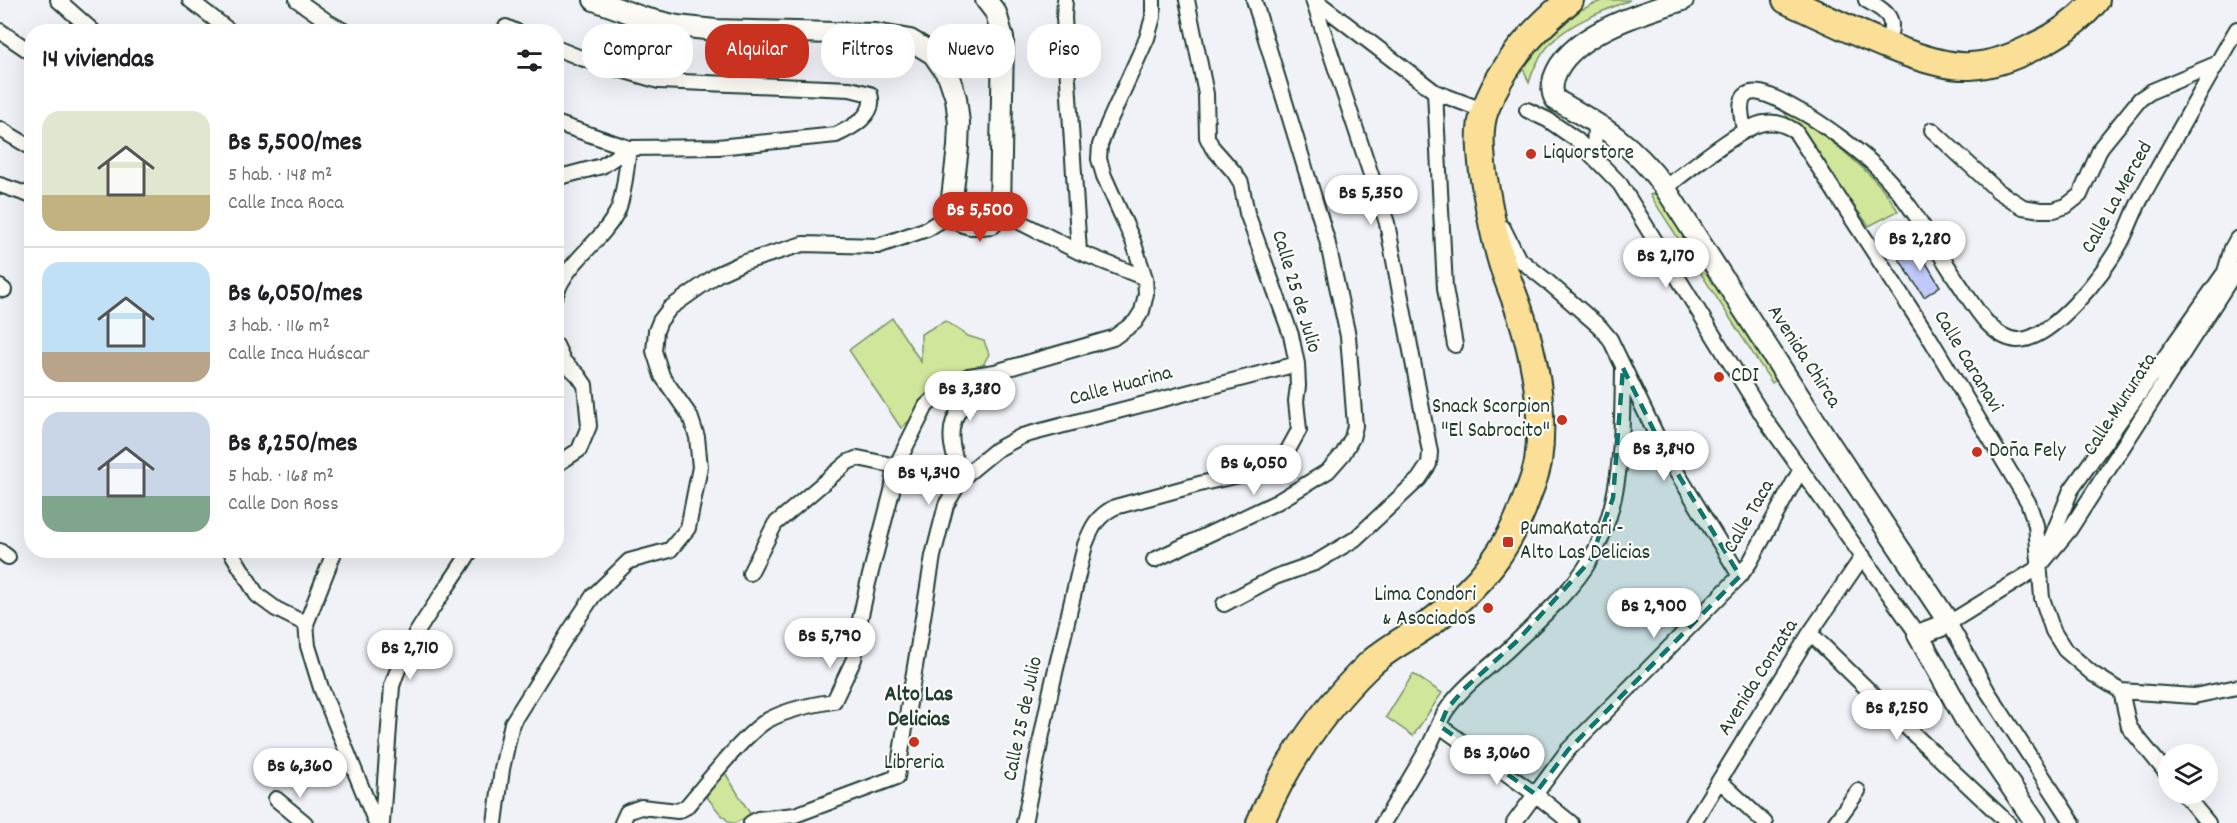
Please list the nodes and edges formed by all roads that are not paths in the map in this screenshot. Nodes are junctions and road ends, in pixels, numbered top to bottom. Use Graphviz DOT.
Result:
graph roads {
  1 [pos="58,0"];
  2 [pos="190,0"];
  3 [pos="297,0"];
  4 [pos="594,0"];
  5 [pos="986,0"];
  6 [pos="1065,0"];
  7 [pos="1153,0"];
  8 [pos="1187,0"];
  9 [pos="1254,0"];
  10 [pos="1314,0"];
  11 [pos="1570,0"];
  12 [pos="1683,0"];
  13 [pos="1786,0"];
  14 [pos="1866,0"];
  15 [pos="2096,0"];
  16 [pos="85,24"];
  17 [pos="221,24"];
  18 [pos="332,24"];
  19 [pos="2237,29"];
  20 [pos="0,32"];
  21 [pos="1886,44"];
  22 [pos="24,48"];
  23 [pos="564,51"];
  24 [pos="2216,64"];
  25 [pos="1436,92"];
  26 [pos="1527,110"];
  27 [pos="1485,111"];
  28 [pos="1595,122"];
  29 [pos="564,126"];
  30 [pos="0,129"];
  31 [pos="1932,130"];
  32 [pos="1744,131"];
  33 [pos="24,143"];
  34 [pos="629,148"];
  35 [pos="1594,158"];
  36 [pos="564,176"];
  37 [pos="0,185"];
  38 [pos="1665,188"];
  39 [pos="24,193"];
  40 [pos="1000,212"];
  41 [pos="950,215"];
  42 [pos="1494,231"];
  43 [pos="2237,239"];
  44 [pos="1079,252"];
  45 [pos="2235,274"];
  46 [pos="564,279"];
  47 [pos="1145,279"];
  48 [pos="1455,345"];
  49 [pos="564,362"];
  50 [pos="1297,364"];
  51 [pos="1623,368"];
  52 [pos="995,372"];
  53 [pos="564,460"];
  54 [pos="896,466"];
  55 [pos="1801,469"];
  56 [pos="962,478"];
  57 [pos="1863,556"];
  58 [pos="235,558"];
  59 [pos="332,558"];
  60 [pos="466,558"];
  61 [pos="1154,560"];
  62 [pos="2038,568"];
  63 [pos="750,573"];
  64 [pos="1740,576"];
  65 [pos="1224,604"];
  66 [pos="1949,623"];
  67 [pos="306,624"];
  68 [pos="1810,633"];
  69 [pos="1918,635"];
  70 [pos="2237,687"];
  71 [pos="2121,691"];
  72 [pos="1440,726"];
  73 [pos="2158,763"];
  74 [pos="1720,781"];
  75 [pos="1858,791"];
  76 [pos="1535,794"];
  77 [pos="276,799"];
  78 [pos="2192,804"];
  79 [pos="305,823"];
  80 [pos="376,823"];
  81 [pos="382,823"];
  82 [pos="495,823"];
  83 [pos="622,823"];
  84 [pos="751,823"];
  85 [pos="1024,823"];
  86 [pos="1260,823"];
  87 [pos="1383,823"];
  88 [pos="1514,823"];
  89 [pos="1571,823"];
  90 [pos="1693,823"];
  91 [pos="1765,823"];
  92 [pos="1835,823"];
  93 [pos="2008,823"];
  94 [pos="2036,823"];
  95 [pos="2073,823"];
  96 [pos="2208,823"];
  1 -- 16 [label="street"];
  2 -- 17 [label="street"];
  3 -- 18 [label="street"];
  4 -- 41 [label="street"];
  5 -- 40 [label="street"];
  6 -- 44 [label="street"];
  7 -- 47 [label="street"];
  8 -- 50 [label="street, Calle 25 de Julio"];
  9 -- 61 [label="street"];
  10 -- 25 [label="street"];
  10 -- 65 [label="street"];
  11 -- 27 [label="highway"];
  12 -- 28 [label="street, Avenida Chirca"];
  13 -- 21 [label="highway"];
  14 -- 21 [label="street"];
  15 -- 21 [label="highway"];
  19 -- 24 [label="street, Calle La Merced"];
  20 -- 22 [label="street"];
  23 -- 34 [label="street"];
  24 -- 31 [label="street"];
  24 -- 32 [label="street, Calle La Merced"];
  25 -- 27 [label="street"];
  25 -- 48 [label="street"];
  26 -- 35 [label="street"];
  27 -- 42 [label="highway"];
  28 -- 35 [label="street"];
  28 -- 38 [label="street, Avenida Chirca"];
  29 -- 34 [label="street"];
  30 -- 33 [label="street"];
  32 -- 38 [label="street, Calle Caranavi"];
  32 -- 62 [label="street, Calle Caranavi"];
  34 -- 36 [label="street"];
  34 -- 46 [label="street"];
  35 -- 55 [label="street"];
  37 -- 39 [label="street"];
  38 -- 66 [label="street, Avenida Chirca"];
  40 -- 41 [label="street"];
  40 -- 44 [label="street"];
  41 -- 82 [label="street"];
  42 -- 51 [label="street"];
  42 -- 86 [label="highway"];
  43 -- 62 [label="street"];
  44 -- 47 [label="street"];
  45 -- 62 [label="street, Calle Mururata"];
  47 -- 52 [label="street"];
  49 -- 53 [label="street"];
  50 -- 56 [label="street, Calle Huarina"];
  50 -- 85 [label="street, Calle 25 de Julio"];
  51 -- 64 [label="street"];
  51 -- 72 [label="street"];
  52 -- 54 [label="street"];
  52 -- 56 [label="street"];
  54 -- 63 [label="street"];
  54 -- 83 [label="street"];
  55 -- 57 [label="street"];
  55 -- 64 [label="street, Calle Taca"];
  56 -- 84 [label="street, Calle Huarina"];
  57 -- 68 [label="street, Avenida Conzata"];
  57 -- 69 [label="street"];
  58 -- 67 [label="street"];
  59 -- 67 [label="street"];
  60 -- 81 [label="street"];
  62 -- 66 [label="street, Calle Mururata"];
  62 -- 71 [label="street, Calle Caranavi"];
  64 -- 76 [label="street, Calle Taca"];
  66 -- 69 [label="street, Calle Mururata"];
  66 -- 95 [label="street, Avenida Chirca"];
  67 -- 80 [label="street"];
  68 -- 74 [label="street, Avenida Conzata"];
  68 -- 93 [label="street"];
  69 -- 94 [label="street"];
  70 -- 71 [label="street"];
  71 -- 73 [label="street"];
  72 -- 76 [label="street"];
  72 -- 87 [label="street"];
  74 -- 90 [label="street, Avenida Conzata"];
  74 -- 91 [label="street"];
  75 -- 92 [label="street"];
  76 -- 88 [label="street, Calle Taca"];
  76 -- 89 [label="street"];
  77 -- 79 [label="street"];
  78 -- 96 [label="street"];
}
